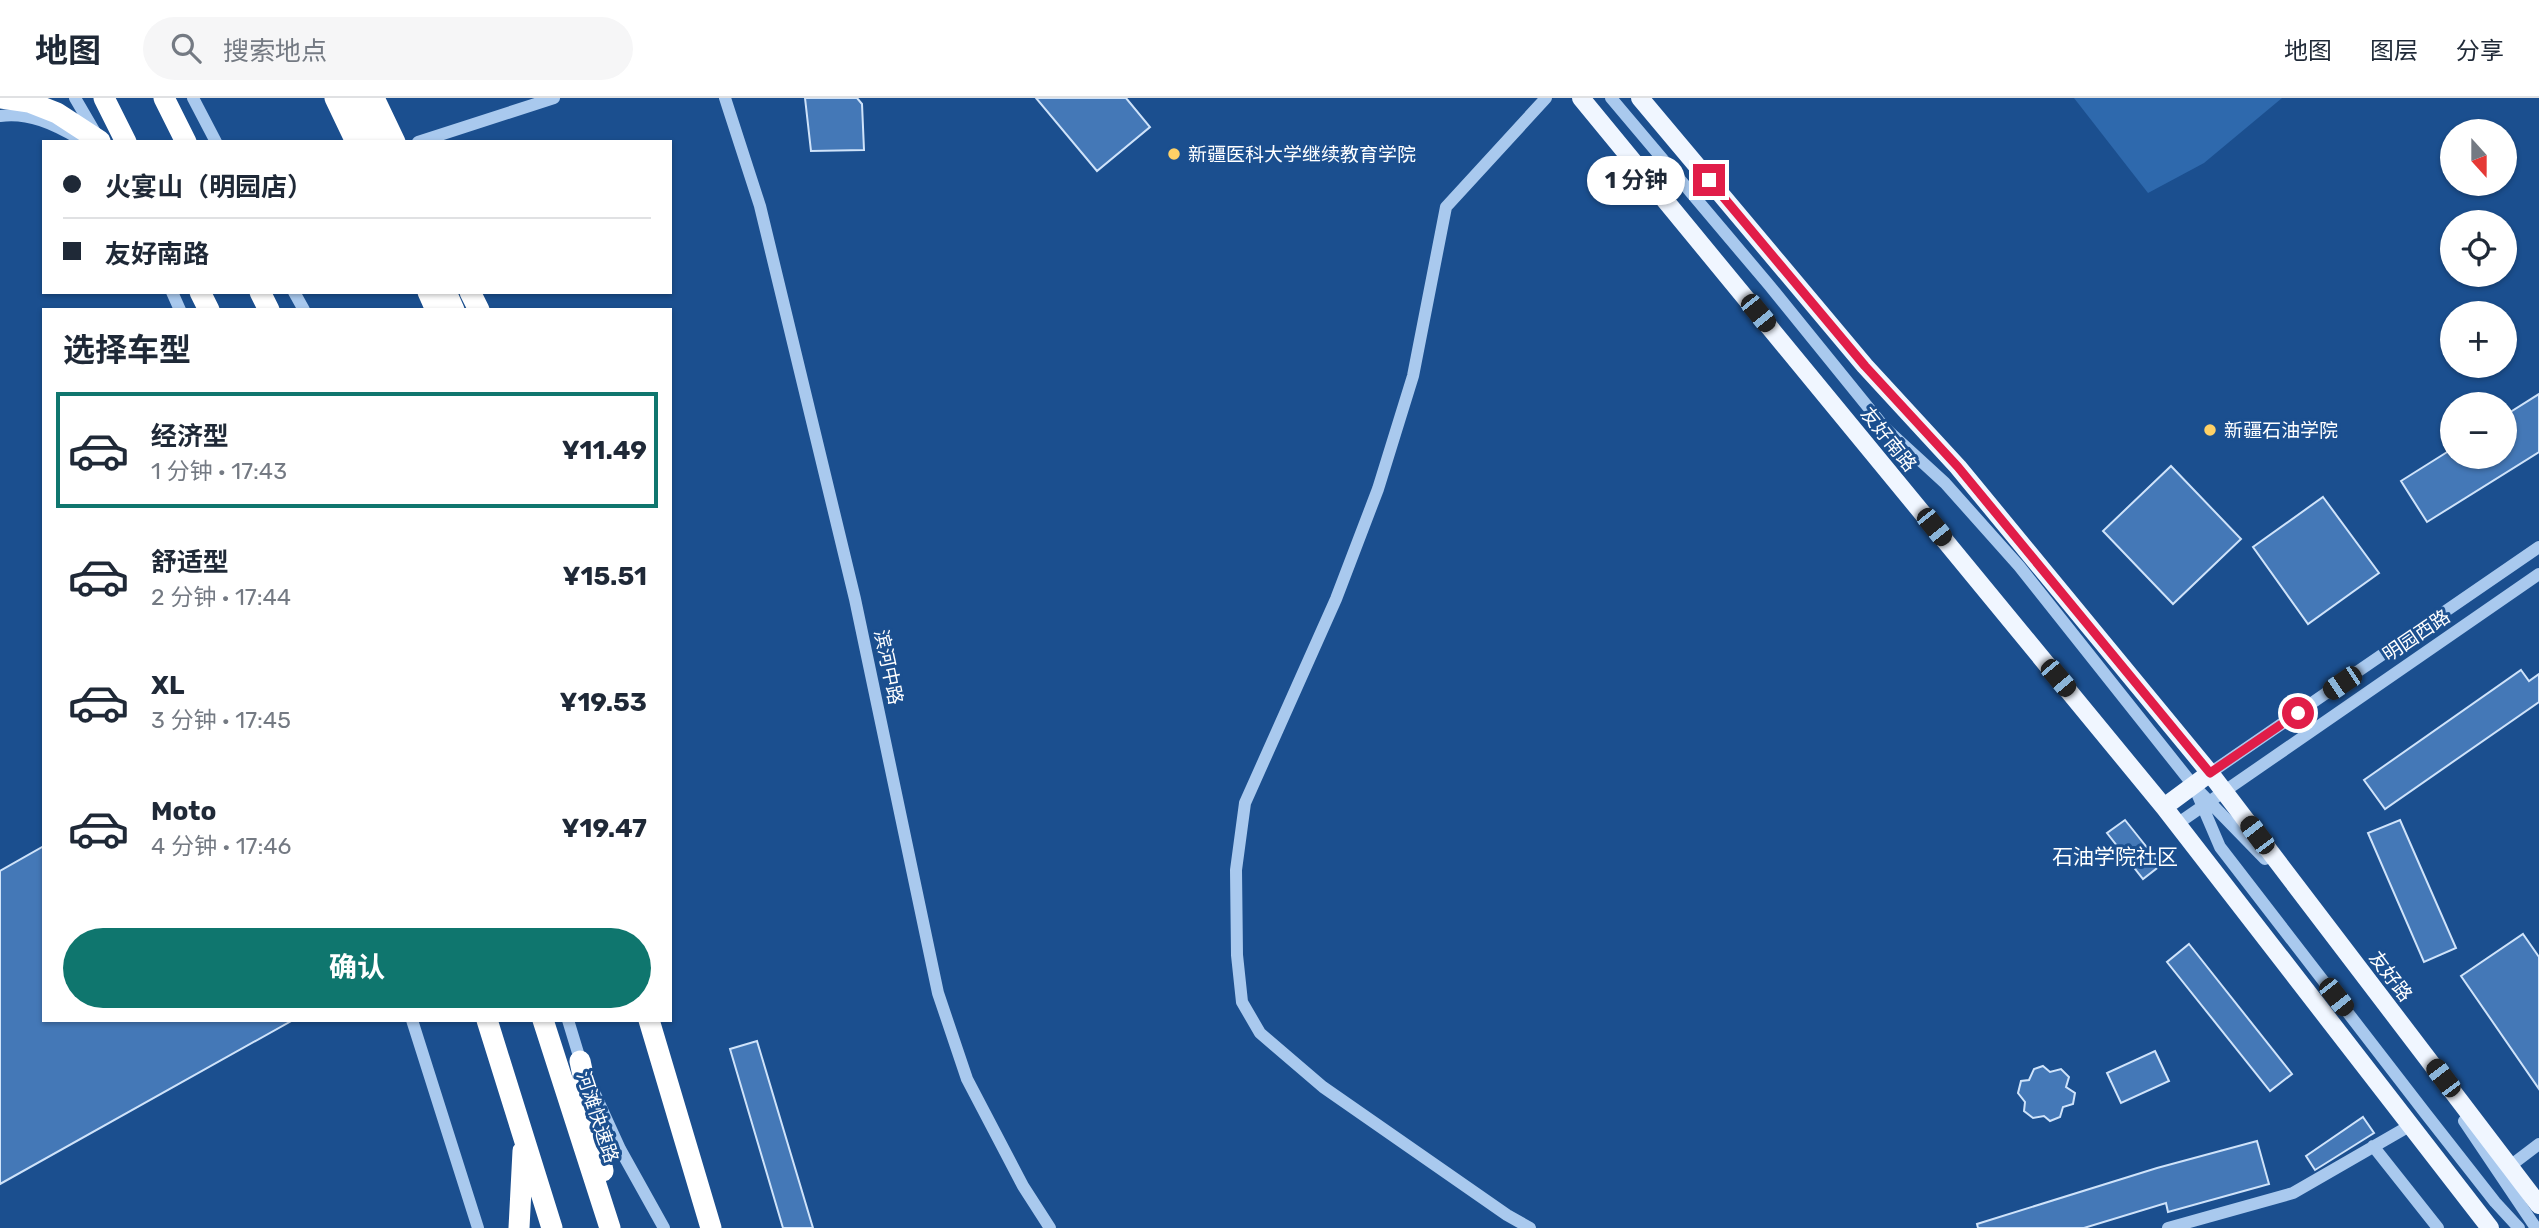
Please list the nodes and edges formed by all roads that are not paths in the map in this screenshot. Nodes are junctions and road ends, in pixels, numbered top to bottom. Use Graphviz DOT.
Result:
graph roads {
  1 [pos="75,98"];
  2 [pos="104,98"];
  3 [pos="164,98"];
  4 [pos="193,98"];
  5 [pos="335,98"];
  6 [pos="352,98"];
  7 [pos="374,98"];
  8 [pos="554,98"];
  9 [pos="725,98"];
  10 [pos="1546,98"];
  11 [pos="1581,98"];
  12 [pos="1611,98"];
  13 [pos="1640,98"];
  14 [pos="0,99"];
  15 [pos="0,116"];
  16 [pos="92,140"];
  17 [pos="93,140"];
  18 [pos="94,140"];
  19 [pos="125,140"];
  20 [pos="185,140"];
  21 [pos="215,140"];
  22 [pos="355,140"];
  23 [pos="372,140"];
  24 [pos="394,140"];
  25 [pos="424,140"];
  26 [pos="2539,547"];
  27 [pos="2539,575"];
  28 [pos="2210,773"];
  29 [pos="2193,785"];
  30 [pos="2212,799"];
  31 [pos="2164,807"];
  32 [pos="2177,824"];
  33 [pos="413,1022"];
  34 [pos="487,1022"];
  35 [pos="544,1022"];
  36 [pos="569,1022"];
  37 [pos="650,1022"];
  38 [pos="580,1061"];
  39 [pos="2411,1125"];
  40 [pos="524,1139"];
  41 [pos="2539,1144"];
  42 [pos="2373,1146"];
  43 [pos="2510,1166"];
  44 [pos="2539,1205"];
  45 [pos="478,1228"];
  46 [pos="519,1228"];
  47 [pos="552,1228"];
  48 [pos="611,1228"];
  49 [pos="664,1228"];
  50 [pos="711,1228"];
  51 [pos="1050,1228"];
  52 [pos="1530,1228"];
  53 [pos="2168,1228"];
  54 [pos="2438,1228"];
  55 [pos="2490,1228"];
  56 [pos="2519,1228"];
  57 [pos="2536,1228"];
  1 -- 18 [label="street"];
  2 -- 19 [label="highway"];
  3 -- 20 [label="highway"];
  4 -- 21 [label="street"];
  5 -- 22 [label="highway"];
  6 -- 23 [label="highway"];
  7 -- 24 [label="highway"];
  8 -- 25 [label="street"];
  9 -- 51 [label="street, 滨河中路"];
  10 -- 52 [label="street"];
  11 -- 31 [label="main road, 友好南路"];
  12 -- 29 [label="street"];
  13 -- 28 [label="main road, 友好南路"];
  14 -- 17 [label="highway"];
  15 -- 16 [label="street"];
  26 -- 28 [label="street, 明园西路"];
  27 -- 30 [label="street, 明园西路"];
  28 -- 29 [label="main road"];
  28 -- 30 [label="main road, 友好路"];
  29 -- 30 [label="street"];
  29 -- 31 [label="main road"];
  30 -- 32 [label="street, 明园西路"];
  30 -- 43 [label="main road, 友好路"];
  30 -- 56 [label="street"];
  30 -- 57 [label="street"];
  31 -- 32 [label="main road"];
  32 -- 39 [label="main road"];
  33 -- 45 [label="street"];
  34 -- 40 [label="highway"];
  35 -- 48 [label="highway, 河滩快速路"];
  36 -- 38 [label="street"];
  37 -- 50 [label="highway"];
  38 -- 48 [label="highway"];
  38 -- 49 [label="street"];
  39 -- 42 [label="street"];
  39 -- 55 [label="main road"];
  40 -- 46 [label="highway"];
  40 -- 47 [label="highway"];
  41 -- 43 [label="street"];
  42 -- 53 [label="street"];
  42 -- 54 [label="street"];
  43 -- 44 [label="main road, 友好路"];
}
